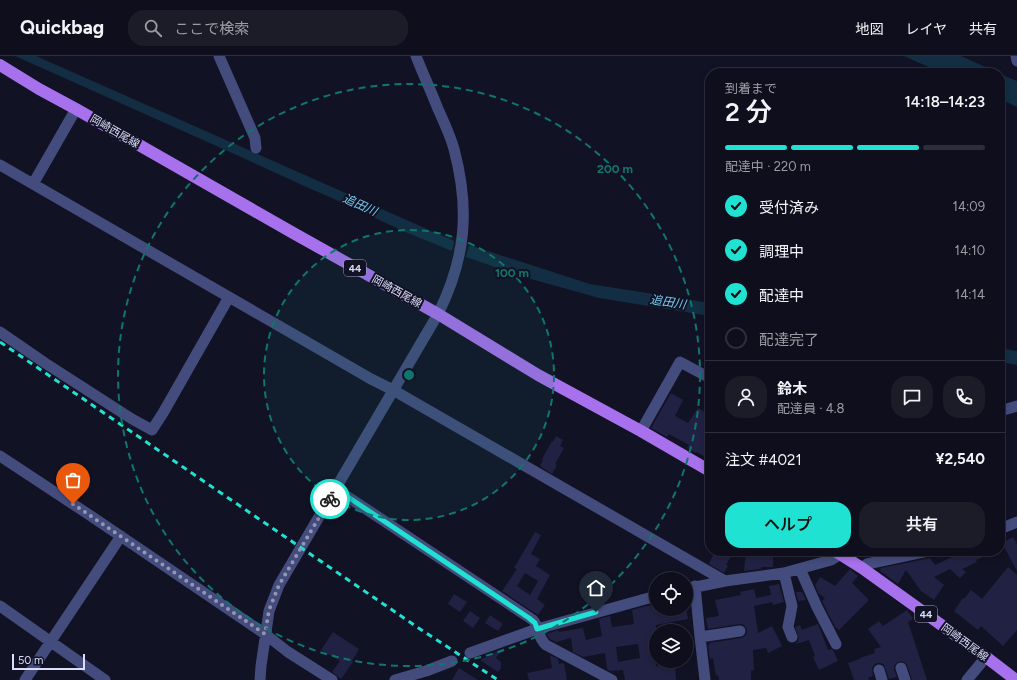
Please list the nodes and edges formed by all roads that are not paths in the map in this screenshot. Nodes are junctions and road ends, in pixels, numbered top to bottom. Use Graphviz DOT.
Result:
graph roads {
  1 [pos="218,56"];
  2 [pos="416,56"];
  3 [pos="1016,56"];
  4 [pos="1017,61"];
  5 [pos="0,65"];
  6 [pos="76,109"];
  7 [pos="256,148"];
  8 [pos="0,165"];
  9 [pos="33,184"];
  10 [pos="229,297"];
  11 [pos="438,314"];
  12 [pos="0,332"];
  13 [pos="705,375"];
  14 [pos="393,390"];
  15 [pos="1017,406"];
  16 [pos="1005,410"];
  17 [pos="641,431"];
  18 [pos="0,456"];
  19 [pos="705,468"];
  20 [pos="336,489"];
  21 [pos="1017,522"];
  22 [pos="1005,527"];
  23 [pos="120,536"];
  24 [pos="836,556"];
  25 [pos="843,556"];
  26 [pos="905,556"];
  27 [pos="800,568"];
  28 [pos="862,568"];
  29 [pos="784,573"];
  30 [pos="725,581"];
  31 [pos="693,587"];
  32 [pos="649,598"];
  33 [pos="693,603"];
  34 [pos="0,606"];
  35 [pos="537,629"];
  36 [pos="740,631"];
  37 [pos="786,632"];
  38 [pos="265,634"];
  39 [pos="700,637"];
  40 [pos="50,642"];
  41 [pos="836,644"];
  42 [pos="470,653"];
  43 [pos="986,657"];
  44 [pos="452,661"];
  45 [pos="901,668"];
  46 [pos="25,680"];
  47 [pos="105,680"];
  48 [pos="260,680"];
  49 [pos="332,680"];
  50 [pos="395,680"];
  51 [pos="612,680"];
  52 [pos="705,680"];
  53 [pos="905,680"];
  54 [pos="967,680"];
  55 [pos="1016,680"];
  1 -- 7 [label="street"];
  2 -- 11 [label="street"];
  3 -- 4 [label="street"];
  5 -- 6 [label="main road, 岡崎西尾線 / 44"];
  6 -- 9 [label="street"];
  6 -- 11 [label="main road, 岡崎西尾線 / 44"];
  8 -- 9 [label="street"];
  9 -- 10 [label="street"];
  10 -- 12 [label="street"];
  10 -- 14 [label="street"];
  11 -- 14 [label="street"];
  11 -- 17 [label="main road, 岡崎西尾線 / 44"];
  13 -- 17 [label="street"];
  14 -- 20 [label="street"];
  14 -- 30 [label="street"];
  15 -- 16 [label="street"];
  17 -- 19 [label="main road, 岡崎西尾線 / 44"];
  18 -- 23 [label="street"];
  20 -- 35 [label="street"];
  20 -- 38 [label="street"];
  21 -- 22 [label="street"];
  23 -- 38 [label="street"];
  23 -- 40 [label="street"];
  24 -- 27 [label="street"];
  25 -- 28 [label="main road, 岡崎西尾線 / 44"];
  26 -- 28 [label="street"];
  27 -- 29 [label="street"];
  27 -- 41 [label="street"];
  28 -- 43 [label="main road, 岡崎西尾線 / 44"];
  29 -- 30 [label="street"];
  29 -- 37 [label="street"];
  30 -- 31 [label="street"];
  32 -- 35 [label="street"];
  33 -- 39 [label="street"];
  34 -- 40 [label="street"];
  35 -- 42 [label="street"];
  35 -- 51 [label="street"];
  36 -- 39 [label="street"];
  38 -- 48 [label="street"];
  38 -- 49 [label="street"];
  39 -- 52 [label="street"];
  40 -- 46 [label="street"];
  40 -- 47 [label="street"];
  43 -- 54 [label="street"];
  43 -- 55 [label="main road, 岡崎西尾線 / 44"];
  44 -- 50 [label="street"];
  45 -- 53 [label="street"];
}
